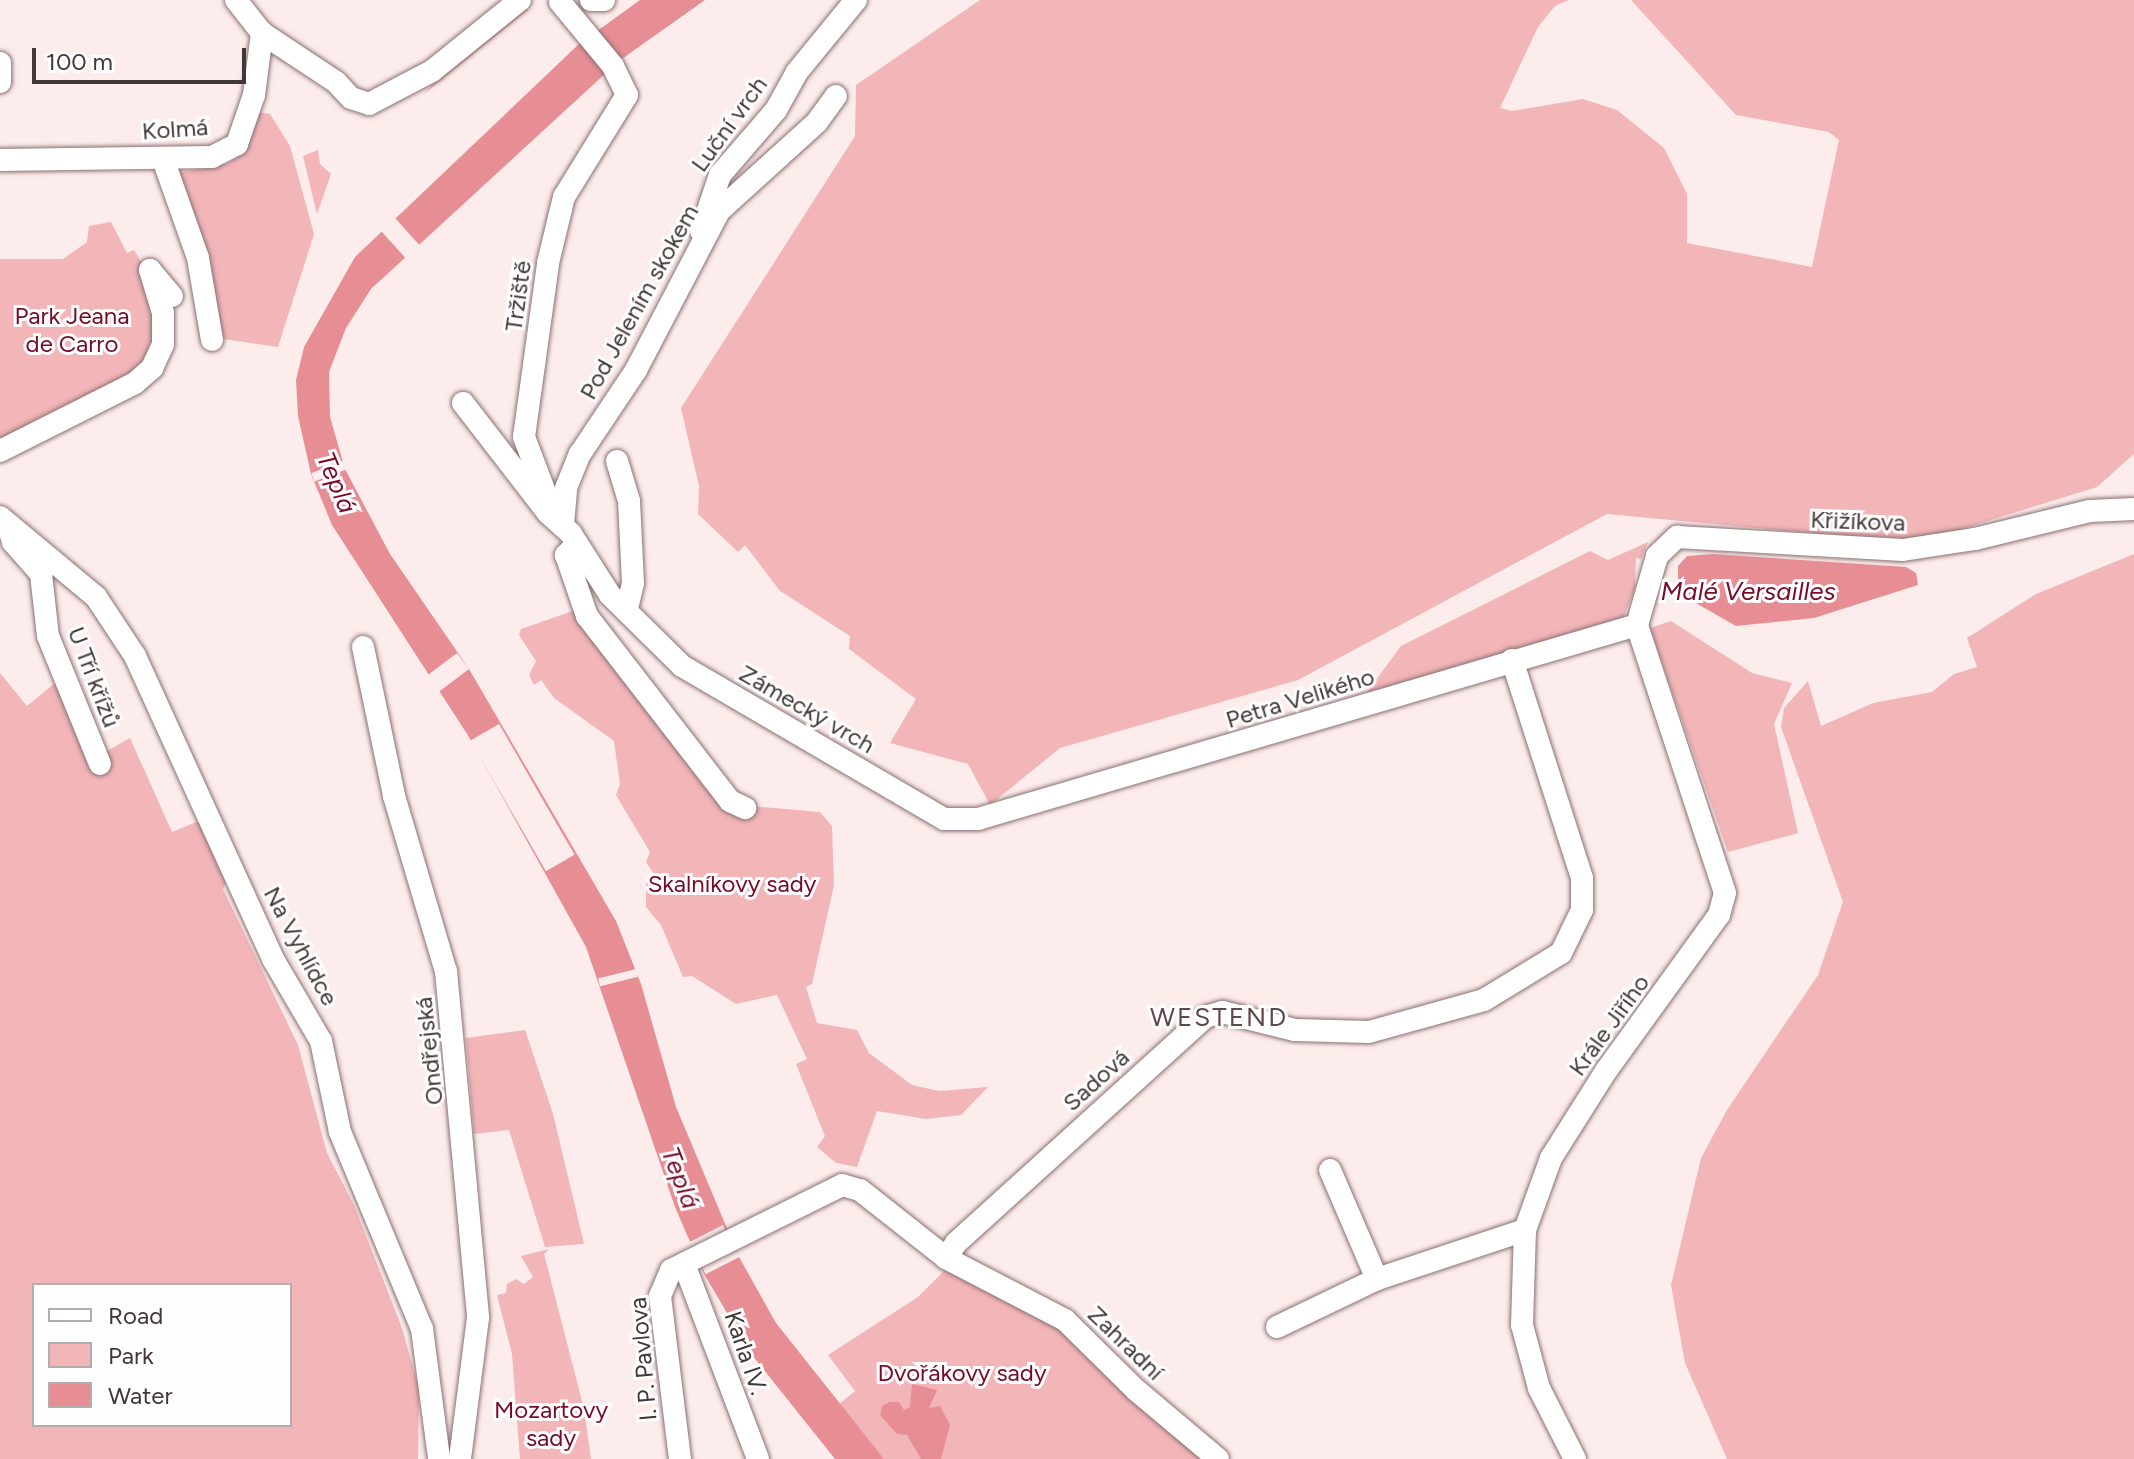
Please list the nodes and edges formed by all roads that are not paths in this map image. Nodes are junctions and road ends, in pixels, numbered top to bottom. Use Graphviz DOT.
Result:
graph roads {
  1 [pos="236,0"];
  2 [pos="520,0"];
  3 [pos="591,0"];
  4 [pos="604,0"];
  5 [pos="856,0"];
  6 [pos="556,1"];
  7 [pos="262,33"];
  8 [pos="0,63"];
  9 [pos="0,82"];
  10 [pos="836,96"];
  11 [pos="163,159"];
  12 [pos="0,160"];
  13 [pos="697,253"];
  14 [pos="172,296"];
  15 [pos="212,340"];
  16 [pos="463,403"];
  17 [pos="0,451"];
  18 [pos="617,461"];
  19 [pos="2134,509"];
  20 [pos="4,520"];
  21 [pos="563,525"];
  22 [pos="577,544"];
  23 [pos="627,610"];
  24 [pos="1637,625"];
  25 [pos="363,647"];
  26 [pos="1512,660"];
  27 [pos="100,764"];
  28 [pos="745,808"];
  29 [pos="978,819"];
  30 [pos="1330,1170"];
  31 [pos="1525,1230"];
  32 [pos="946,1258"];
  33 [pos="691,1261"];
  34 [pos="1377,1279"];
  35 [pos="1277,1327"];
  36 [pos="439,1459"];
  37 [pos="460,1459"];
  38 [pos="680,1459"];
  39 [pos="758,1459"];
  40 [pos="1218,1459"];
  41 [pos="1575,1459"];
  1 -- 7 [label="street"];
  2 -- 7 [label="street"];
  3 -- 4 [label="street"];
  5 -- 13 [label="street, Luční vrch"];
  6 -- 21 [label="street, Tržiště"];
  7 -- 11 [label="street, Kolmá"];
  8 -- 9 [label="street"];
  10 -- 13 [label="street, Pod Jelením skokem"];
  11 -- 12 [label="street, Kolmá"];
  11 -- 15 [label="street"];
  13 -- 21 [label="street, Pod Jelením skokem"];
  14 -- 17 [label="street"];
  16 -- 21 [label="street, Zámecký vrch"];
  18 -- 23 [label="street"];
  19 -- 24 [label="street, Křižíkova"];
  20 -- 27 [label="street, U Tří křížů"];
  20 -- 36 [label="street, Na Vyhlídce"];
  21 -- 22 [label="street, Zámecký vrch"];
  22 -- 23 [label="street, Zámecký vrch"];
  22 -- 28 [label="street"];
  23 -- 29 [label="street, Zámecký vrch"];
  24 -- 26 [label="street, Petra Velikého"];
  24 -- 31 [label="street, Krále Jiřího"];
  25 -- 37 [label="street, Ondřejská"];
  26 -- 29 [label="street, Petra Velikého"];
  26 -- 32 [label="street, Sadová"];
  30 -- 34 [label="street"];
  31 -- 34 [label="street"];
  31 -- 41 [label="street, Krále Jiřího"];
  32 -- 33 [label="street"];
  32 -- 40 [label="street, Zahradní"];
  33 -- 38 [label="street, I. P. Pavlova"];
  33 -- 39 [label="street, Karla IV."];
  34 -- 35 [label="street"];
}
